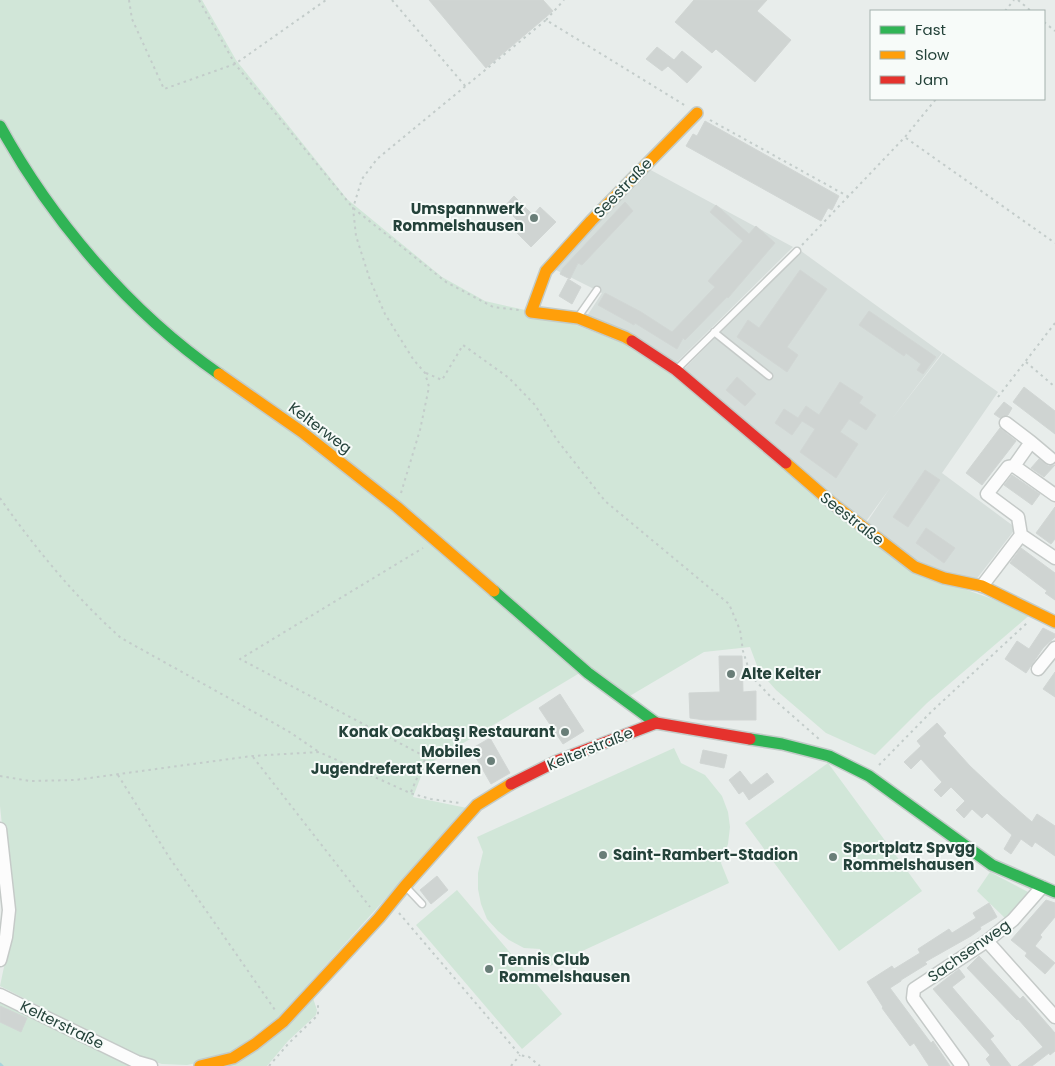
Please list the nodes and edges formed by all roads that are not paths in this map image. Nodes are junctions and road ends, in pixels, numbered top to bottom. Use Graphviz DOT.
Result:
graph roads {
  1 [pos="697,113"];
  2 [pos="0,126"];
  3 [pos="796,250"];
  4 [pos="597,290"];
  5 [pos="578,318"];
  6 [pos="714,332"];
  7 [pos="676,370"];
  8 [pos="769,376"];
  9 [pos="1006,423"];
  10 [pos="1031,442"];
  11 [pos="1050,458"];
  12 [pos="1014,466"];
  13 [pos="1055,495"];
  14 [pos="1021,535"];
  15 [pos="1055,558"];
  16 [pos="982,586"];
  17 [pos="1055,622"];
  18 [pos="1055,648"];
  19 [pos="1038,669"];
  20 [pos="656,723"];
  21 [pos="0,829"];
  22 [pos="405,886"];
  23 [pos="1042,887"];
  24 [pos="1055,892"];
  25 [pos="422,904"];
  26 [pos="987,941"];
  27 [pos="0,960"];
  28 [pos="0,995"];
  29 [pos="1055,1017"];
  30 [pos="151,1066"];
  31 [pos="200,1066"];
  32 [pos="962,1066"];
  1 -- 5 [label="street, Seestraße"];
  2 -- 20 [label="street, Kelterweg"];
  3 -- 6 [label="lane"];
  4 -- 5 [label="lane"];
  5 -- 7 [label="street, Seestraße"];
  6 -- 7 [label="lane"];
  6 -- 8 [label="lane"];
  7 -- 16 [label="street, Seestraße"];
  9 -- 10 [label="street"];
  10 -- 11 [label="street"];
  10 -- 12 [label="street"];
  12 -- 13 [label="street"];
  12 -- 14 [label="street"];
  14 -- 15 [label="street"];
  14 -- 16 [label="street"];
  16 -- 17 [label="street, Seestraße"];
  18 -- 19 [label="street"];
  20 -- 22 [label="street, Kelterstraße"];
  20 -- 23 [label="street"];
  21 -- 27 [label="street"];
  22 -- 25 [label="lane"];
  22 -- 31 [label="street, Kelterstraße"];
  23 -- 24 [label="street"];
  23 -- 26 [label="street, Sachsenweg"];
  26 -- 29 [label="street"];
  26 -- 32 [label="street, Sachsenweg"];
  28 -- 30 [label="street, Kelterstraße"];
}
